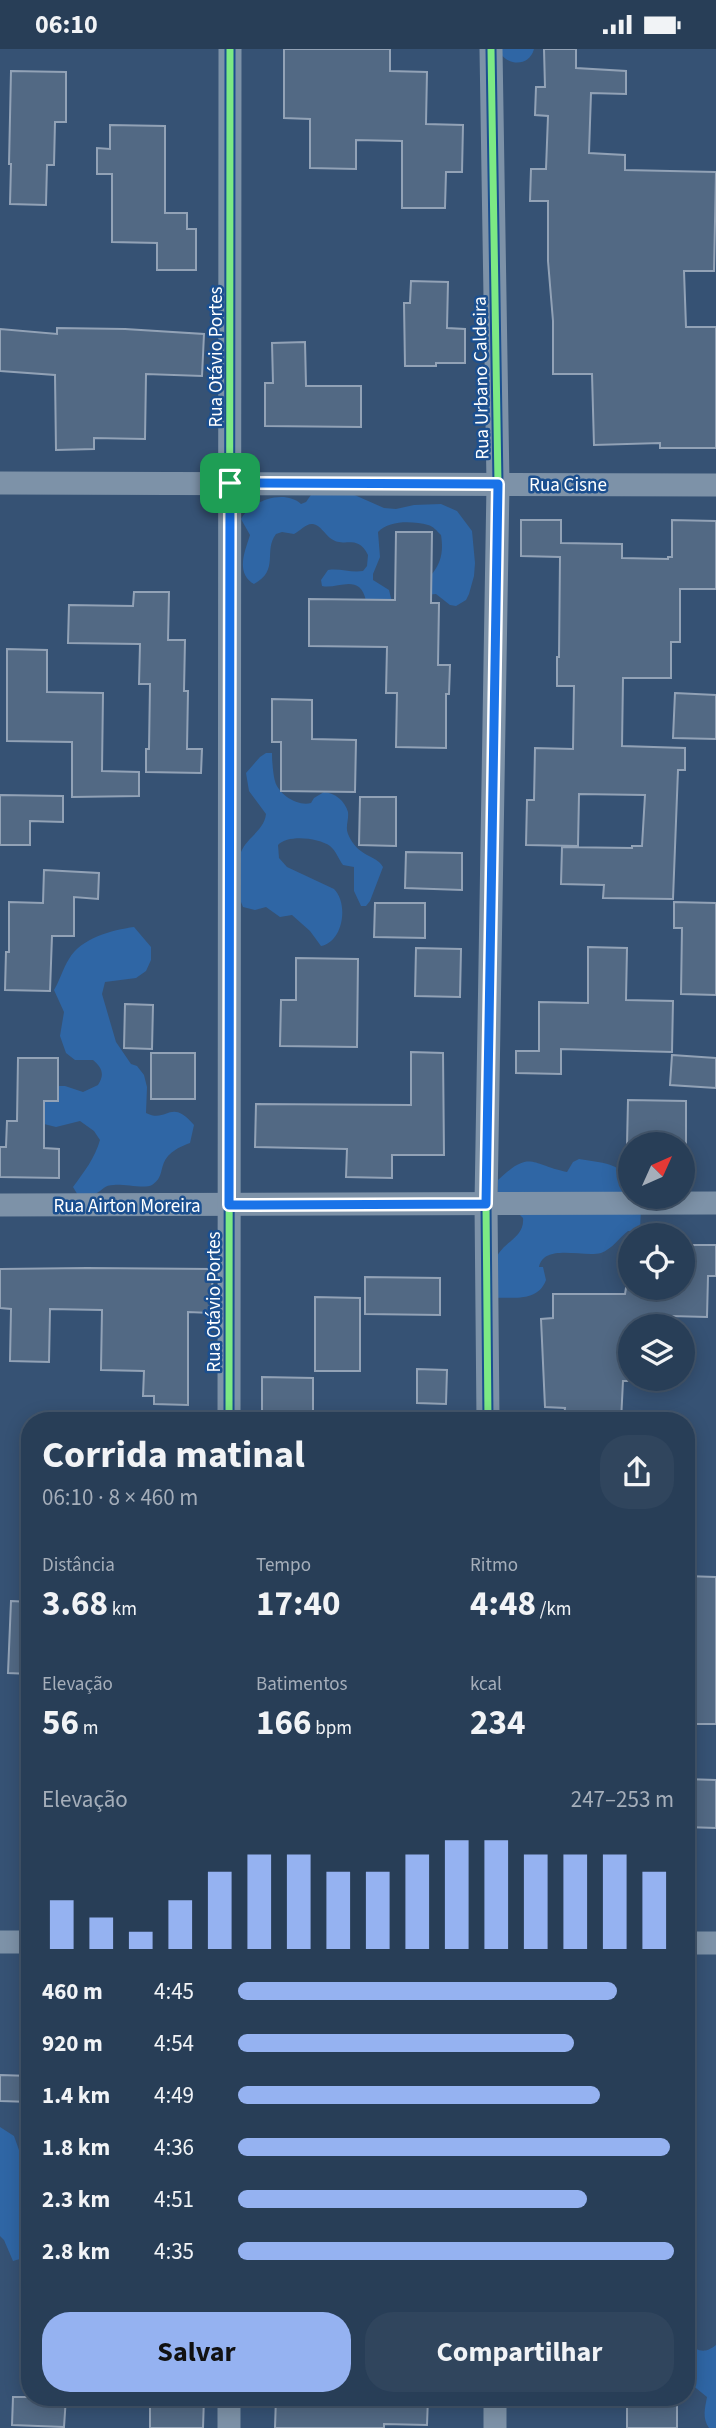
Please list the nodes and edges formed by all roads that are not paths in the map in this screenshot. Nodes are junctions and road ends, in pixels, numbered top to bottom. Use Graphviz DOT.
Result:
graph roads {
  1 [pos="230,49"];
  2 [pos="491,49"];
  3 [pos="0,482"];
  4 [pos="230,483"];
  5 [pos="498,484"];
  6 [pos="716,485"];
  7 [pos="716,1203"];
  8 [pos="486,1204"];
  9 [pos="0,1205"];
  10 [pos="229,1205"];
  11 [pos="229,1412"];
  12 [pos="488,1412"];
  13 [pos="0,1942"];
  14 [pos="21,1942"];
  15 [pos="695,1943"];
  16 [pos="716,1943"];
  17 [pos="229,2406"];
  18 [pos="495,2406"];
  19 [pos="229,2428"];
  20 [pos="495,2428"];
  1 -- 4 [label="street, Rua Otávio Portes"];
  2 -- 5 [label="street, Rua Urbano Caldeira"];
  3 -- 4 [label="street, Rua Cisne"];
  4 -- 5 [label="street, Rua Cisne"];
  4 -- 10 [label="street, Rua Otávio Portes"];
  5 -- 6 [label="street, Rua Cisne"];
  5 -- 8 [label="street, Rua Urbano Caldeira"];
  7 -- 8 [label="street, Rua Airton Moreira"];
  8 -- 10 [label="street, Rua Airton Moreira"];
  8 -- 12 [label="street, Rua Urbano Caldeira"];
  9 -- 10 [label="street, Rua Airton Moreira"];
  10 -- 11 [label="street, Rua Otávio Portes"];
  13 -- 14 [label="street"];
  15 -- 16 [label="street"];
  17 -- 19 [label="street"];
  18 -- 20 [label="street"];
}
